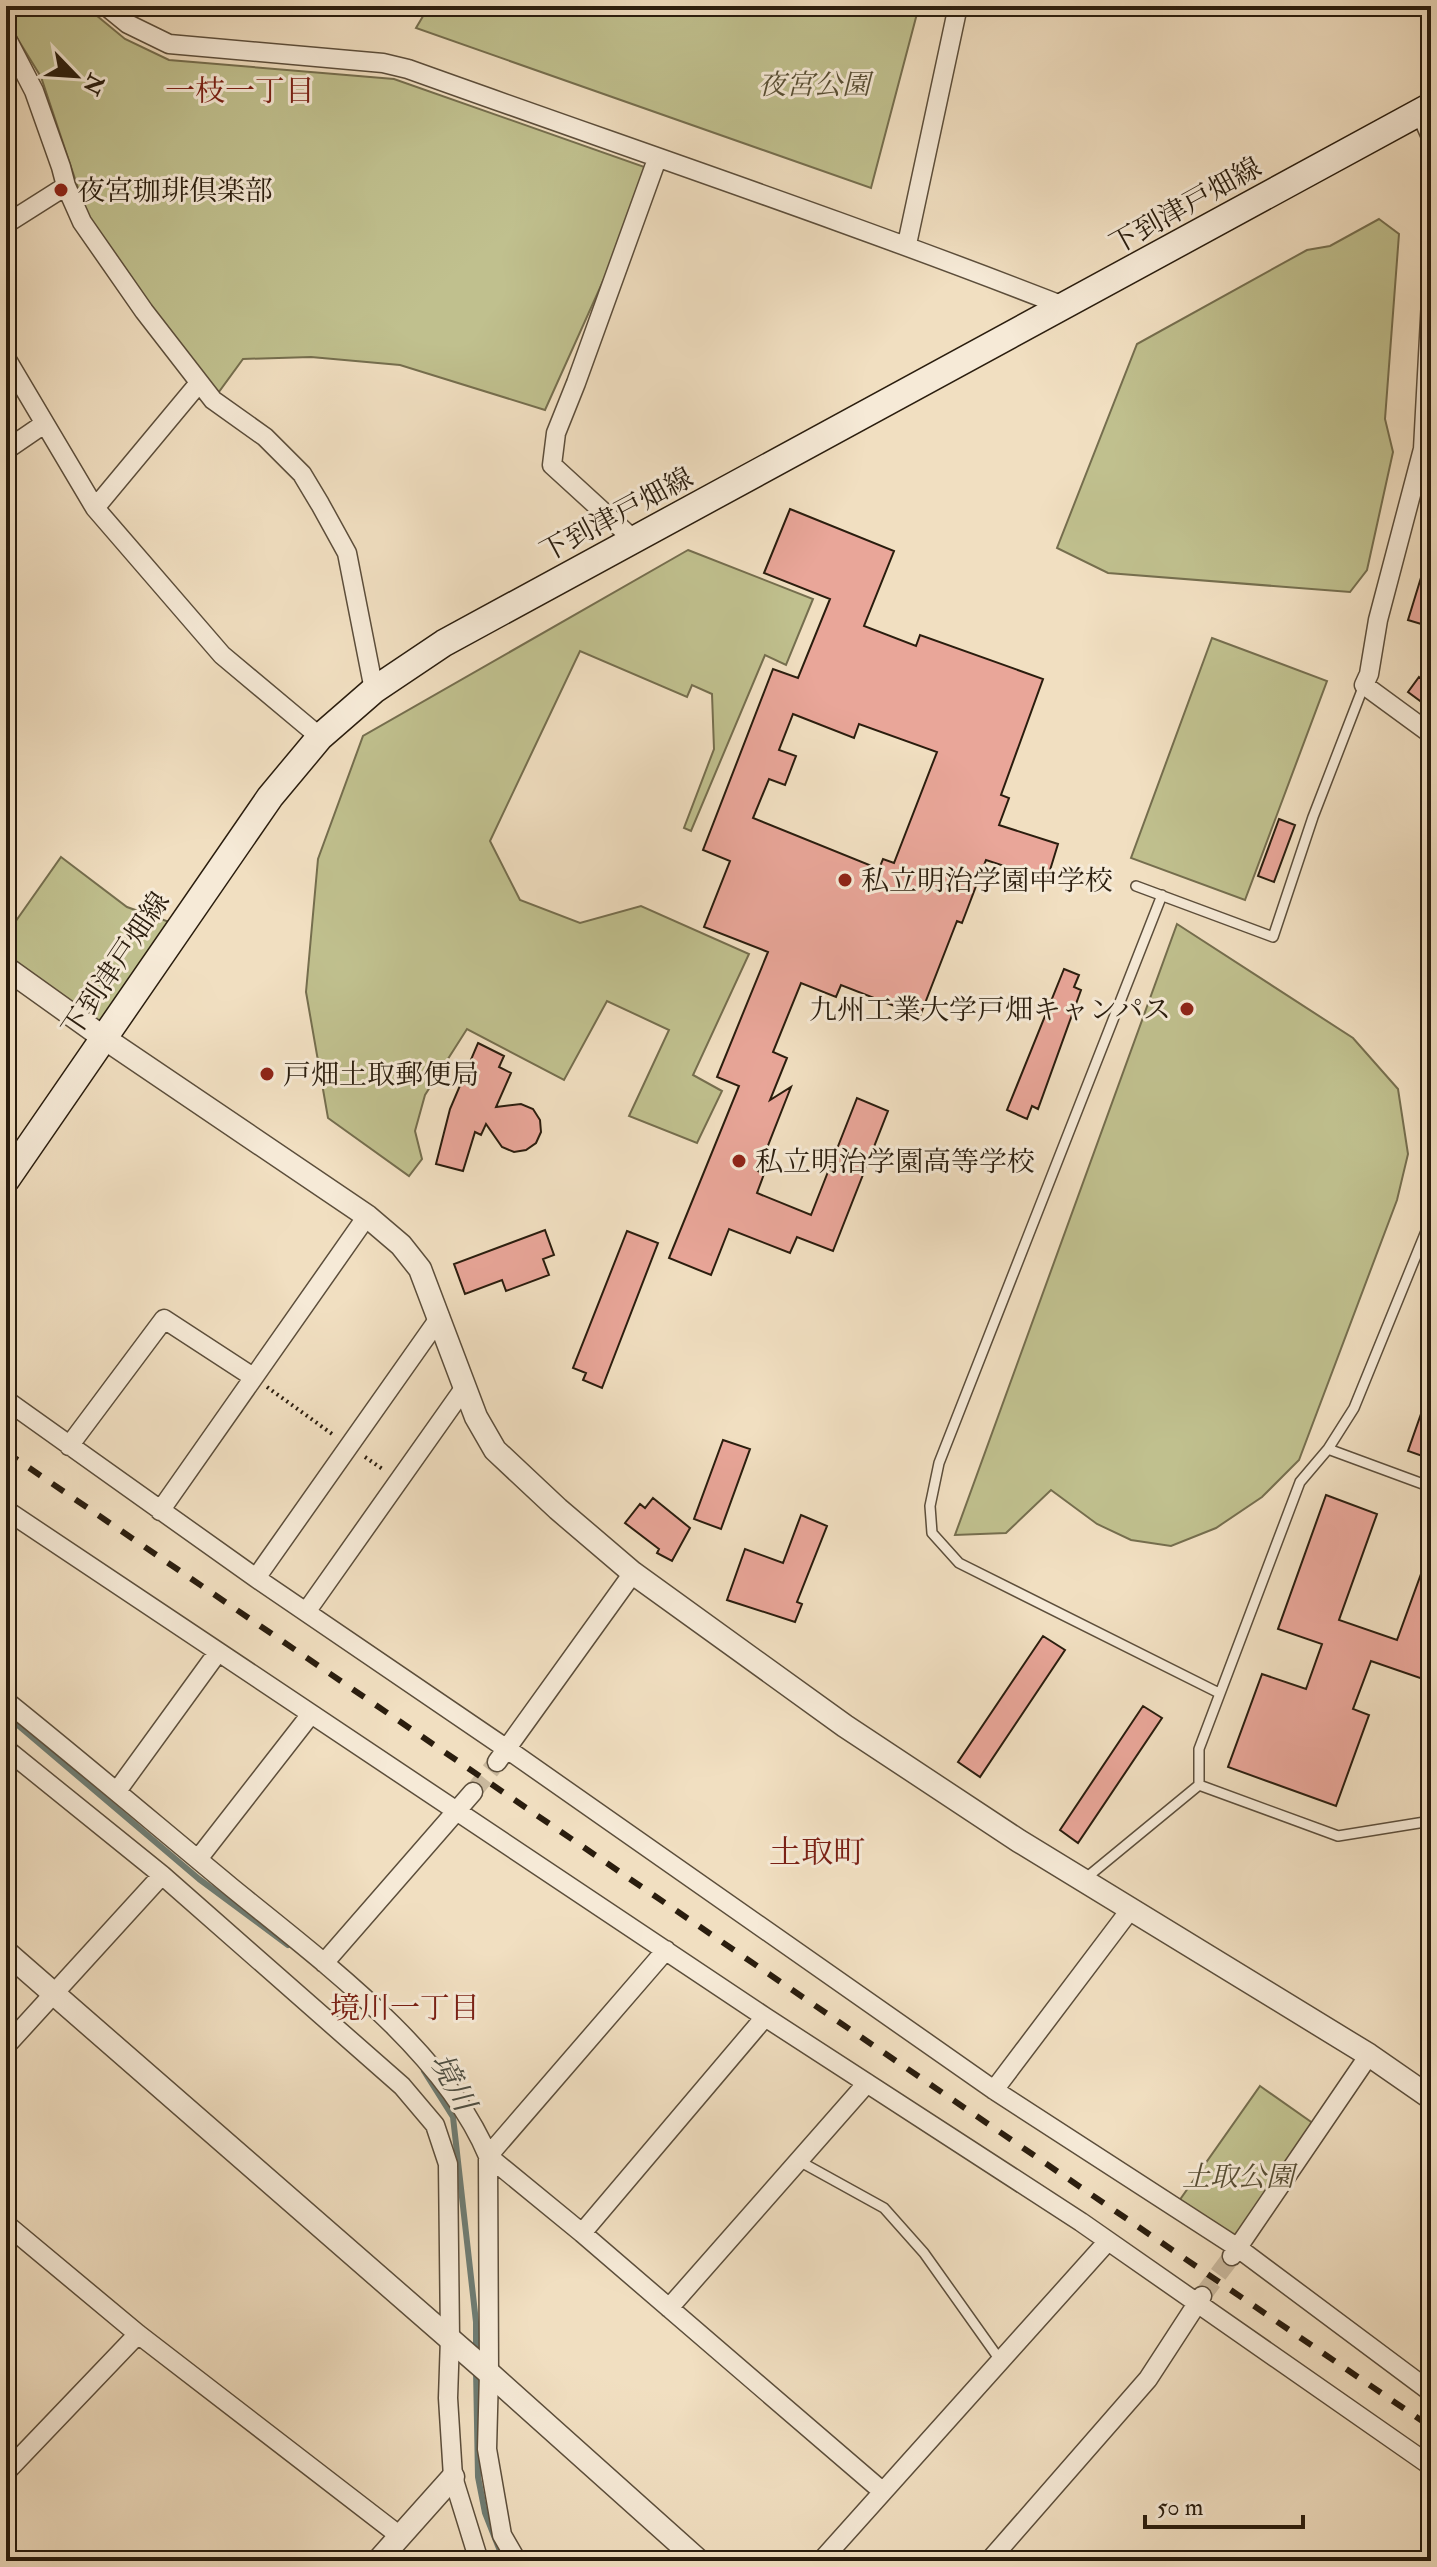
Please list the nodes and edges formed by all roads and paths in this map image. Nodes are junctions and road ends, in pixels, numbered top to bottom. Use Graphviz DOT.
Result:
graph roads {
  1 [pos="106,6"];
  2 [pos="958,6"];
  3 [pos="6,37"];
  4 [pos="1426,109"];
  5 [pos="1431,137"];
  6 [pos="657,159"];
  7 [pos="66,186"];
  8 [pos="6,224"];
  9 [pos="907,244"];
  10 [pos="1431,300"];
  11 [pos="1066,307"];
  12 [pos="6,358"];
  13 [pos="199,383"];
  14 [pos="44,424"];
  15 [pos="1427,446"];
  16 [pos="6,450"];
  17 [pos="95,508"];
  18 [pos="634,540"];
  19 [pos="1364,685"];
  20 [pos="374,690"];
  21 [pos="1431,734"];
  22 [pos="320,737"];
  23 [pos="1136,886"];
  24 [pos="1162,895"];
  25 [pos="6,968"];
  26 [pos="104,1038"];
  27 [pos="6,1180"];
  28 [pos="367,1216"];
  29 [pos="1431,1219"];
  30 [pos="440,1317"];
  31 [pos="253,1377"];
  32 [pos="465,1387"];
  33 [pos="6,1400"];
  34 [pos="69,1446"];
  35 [pos="349,1446"];
  36 [pos="1328,1449"];
  37 [pos="399,1481"];
  38 [pos="1431,1487"];
  39 [pos="6,1510"];
  40 [pos="160,1511"];
  41 [pos="633,1573"];
  42 [pos="256,1578"];
  43 [pos="306,1612"];
  44 [pos="218,1652"];
  45 [pos="1219,1693"];
  46 [pos="6,1701"];
  47 [pos="311,1714"];
  48 [pos="6,1749"];
  49 [pos="502,1755"];
  50 [pos="1199,1785"];
  51 [pos="117,1791"];
  52 [pos="473,1792"];
  53 [pos="457,1812"];
  54 [pos="1431,1821"];
  55 [pos="198,1859"];
  56 [pos="162,1875"];
  57 [pos="1083,1880"];
  58 [pos="1130,1910"];
  59 [pos="666,1950"];
  60 [pos="6,1952"];
  61 [pos="324,1963"];
  62 [pos="54,1993"];
  63 [pos="765,2017"];
  64 [pos="6,2046"];
  65 [pos="1369,2055"];
  66 [pos="867,2083"];
  67 [pos="994,2090"];
  68 [pos="1431,2098"];
  69 [pos="488,2156"];
  70 [pos="799,2161"];
  71 [pos="6,2224"];
  72 [pos="582,2233"];
  73 [pos="1108,2241"];
  74 [pos="1235,2252"];
  75 [pos="1199,2300"];
  76 [pos="669,2308"];
  77 [pos="138,2334"];
  78 [pos="455,2343"];
  79 [pos="1000,2360"];
  80 [pos="489,2373"];
  81 [pos="1431,2392"];
  82 [pos="1431,2466"];
  83 [pos="6,2472"];
  84 [pos="453,2477"];
  85 [pos="882,2491"];
  86 [pos="400,2536"];
  87 [pos="378,2561"];
  88 [pos="479,2561"];
  89 [pos="517,2561"];
  90 [pos="699,2561"];
  91 [pos="821,2561"];
  92 [pos="989,2561"];
  1 -- 6 [label="street"];
  2 -- 9 [label="street"];
  3 -- 7 [label="street"];
  4 -- 5 [label="street"];
  4 -- 11 [label="main road, 下到津戸畑線"];
  6 -- 9 [label="street"];
  6 -- 18 [label="street"];
  7 -- 8 [label="street"];
  7 -- 13 [label="street"];
  9 -- 11 [label="street"];
  10 -- 15 [label="street"];
  11 -- 18 [label="main road, 下到津戸畑線"];
  12 -- 14 [label="street"];
  13 -- 17 [label="street"];
  13 -- 20 [label="street"];
  14 -- 16 [label="street"];
  14 -- 17 [label="street"];
  15 -- 19 [label="street"];
  17 -- 22 [label="street"];
  18 -- 20 [label="main road, 下到津戸畑線"];
  19 -- 21 [label="street"];
  19 -- 24 [label="lane"];
  20 -- 22 [label="main road, 下到津戸畑線"];
  22 -- 26 [label="main road, 下到津戸畑線"];
  23 -- 24 [label="lane"];
  24 -- 45 [label="lane"];
  25 -- 26 [label="street"];
  26 -- 27 [label="main road, 下到津戸畑線"];
  26 -- 28 [label="street"];
  28 -- 30 [label="street"];
  28 -- 31 [label="street"];
  29 -- 36 [label="lane"];
  30 -- 32 [label="street"];
  30 -- 35 [label="street"];
  31 -- 34 [label="street"];
  31 -- 35 [label="path"];
  31 -- 40 [label="street"];
  32 -- 37 [label="street"];
  32 -- 41 [label="street"];
  33 -- 34 [label="street"];
  34 -- 40 [label="street"];
  35 -- 37 [label="path"];
  35 -- 42 [label="street"];
  36 -- 38 [label="lane"];
  36 -- 45 [label="lane"];
  37 -- 43 [label="street"];
  39 -- 44 [label="street"];
  40 -- 42 [label="street"];
  41 -- 49 [label="street"];
  41 -- 57 [label="street"];
  42 -- 43 [label="street"];
  43 -- 49 [label="street"];
  44 -- 47 [label="street"];
  44 -- 51 [label="street"];
  45 -- 50 [label="lane"];
  46 -- 51 [label="street"];
  47 -- 53 [label="street"];
  47 -- 55 [label="street"];
  48 -- 56 [label="street"];
  49 -- 67 [label="street"];
  50 -- 54 [label="lane"];
  50 -- 57 [label="lane"];
  51 -- 55 [label="street"];
  52 -- 53 [label="street"];
  53 -- 59 [label="street"];
  53 -- 61 [label="street"];
  55 -- 61 [label="street"];
  56 -- 62 [label="street"];
  56 -- 78 [label="street"];
  57 -- 58 [label="street"];
  58 -- 65 [label="street"];
  58 -- 67 [label="street"];
  59 -- 63 [label="street"];
  59 -- 69 [label="street"];
  60 -- 62 [label="street"];
  61 -- 69 [label="street"];
  62 -- 64 [label="street"];
  62 -- 78 [label="street"];
  63 -- 66 [label="street"];
  63 -- 72 [label="street"];
  65 -- 68 [label="street"];
  65 -- 74 [label="street"];
  66 -- 70 [label="street"];
  66 -- 73 [label="street"];
  67 -- 74 [label="street"];
  69 -- 72 [label="street"];
  69 -- 80 [label="street"];
  70 -- 76 [label="street"];
  70 -- 79 [label="lane"];
  71 -- 77 [label="street"];
  72 -- 76 [label="street"];
  73 -- 75 [label="street"];
  73 -- 79 [label="street"];
  74 -- 81 [label="street"];
  75 -- 82 [label="street"];
  75 -- 92 [label="street"];
  76 -- 85 [label="street"];
  77 -- 83 [label="street"];
  77 -- 86 [label="street"];
  78 -- 80 [label="street"];
  78 -- 84 [label="street"];
  79 -- 85 [label="street"];
  80 -- 89 [label="street"];
  80 -- 90 [label="street"];
  84 -- 86 [label="street"];
  84 -- 88 [label="street"];
  85 -- 91 [label="street"];
  86 -- 87 [label="street"];
}
